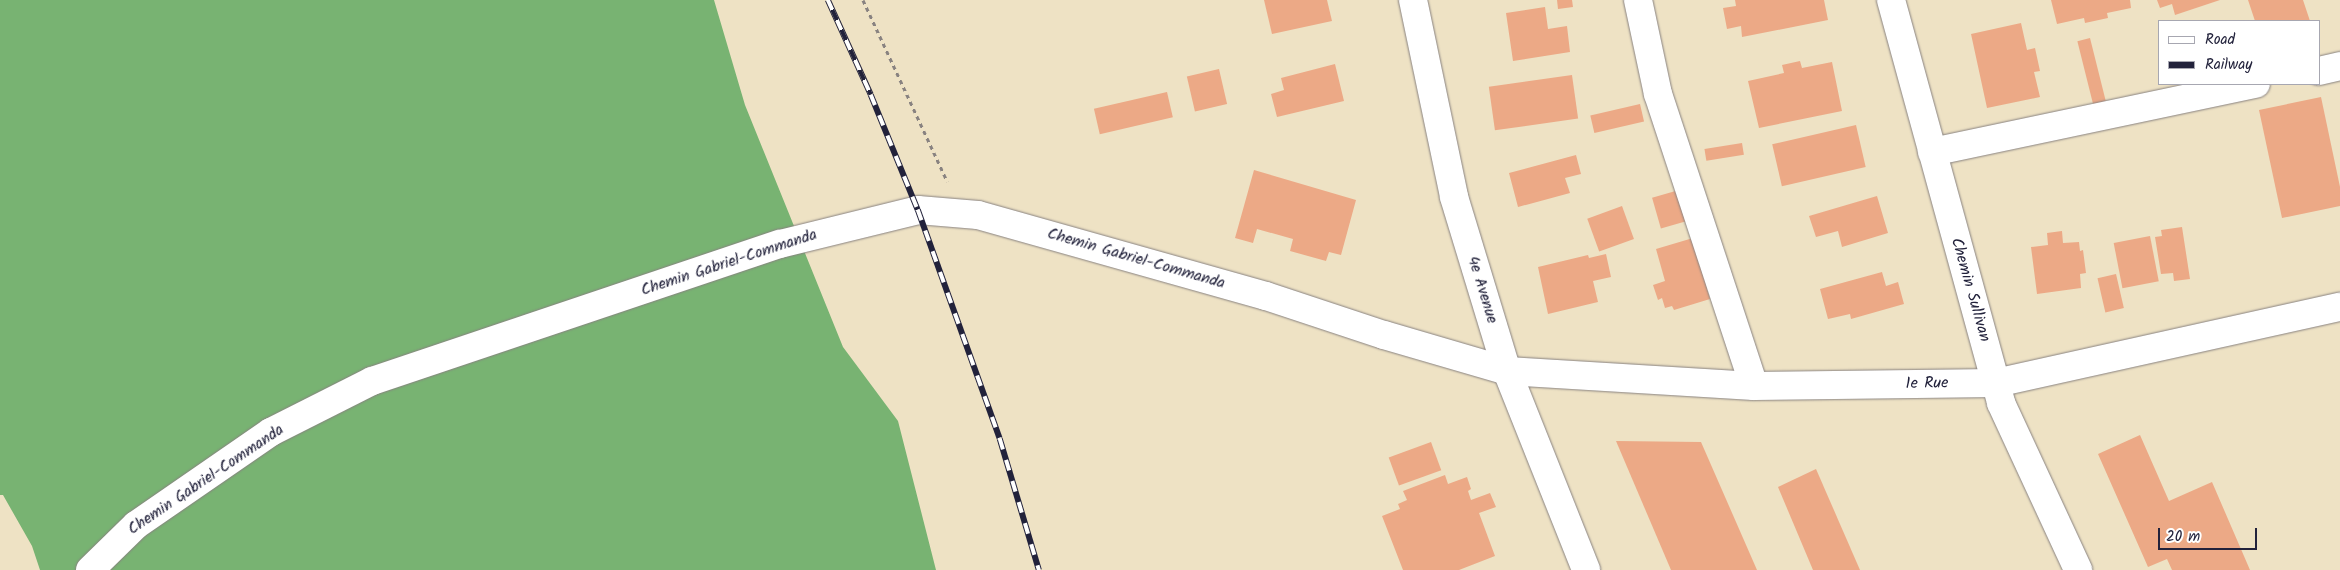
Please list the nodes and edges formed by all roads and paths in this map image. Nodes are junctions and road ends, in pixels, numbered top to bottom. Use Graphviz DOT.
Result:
graph roads {
  1 [pos="863,0"];
  2 [pos="1412,0"];
  3 [pos="1638,0"];
  4 [pos="1891,0"];
  5 [pos="2340,66"];
  6 [pos="2320,71"];
  7 [pos="2251,85"];
  8 [pos="1932,152"];
  9 [pos="962,214"];
  10 [pos="2340,307"];
  11 [pos="1507,371"];
  12 [pos="1996,384"];
  13 [pos="1754,386"];
  14 [pos="90,570"];
  15 [pos="1586,570"];
  16 [pos="2078,570"];
  1 -- 9 [label="path"];
  2 -- 11 [label="street, 4e Avenue"];
  3 -- 13 [label="street"];
  4 -- 8 [label="street, Chemin Sullivan"];
  5 -- 6 [label="street"];
  7 -- 8 [label="street"];
  8 -- 12 [label="street, Chemin Sullivan"];
  9 -- 11 [label="street, Chemin Gabriel-Commanda"];
  9 -- 14 [label="street, Chemin Gabriel-Commanda"];
  10 -- 12 [label="street, 1e Rue"];
  11 -- 13 [label="street, 1e Rue"];
  11 -- 15 [label="street, 4e Avenue"];
  12 -- 13 [label="street, 1e Rue"];
  12 -- 16 [label="street, Chemin Sullivan"];
}
